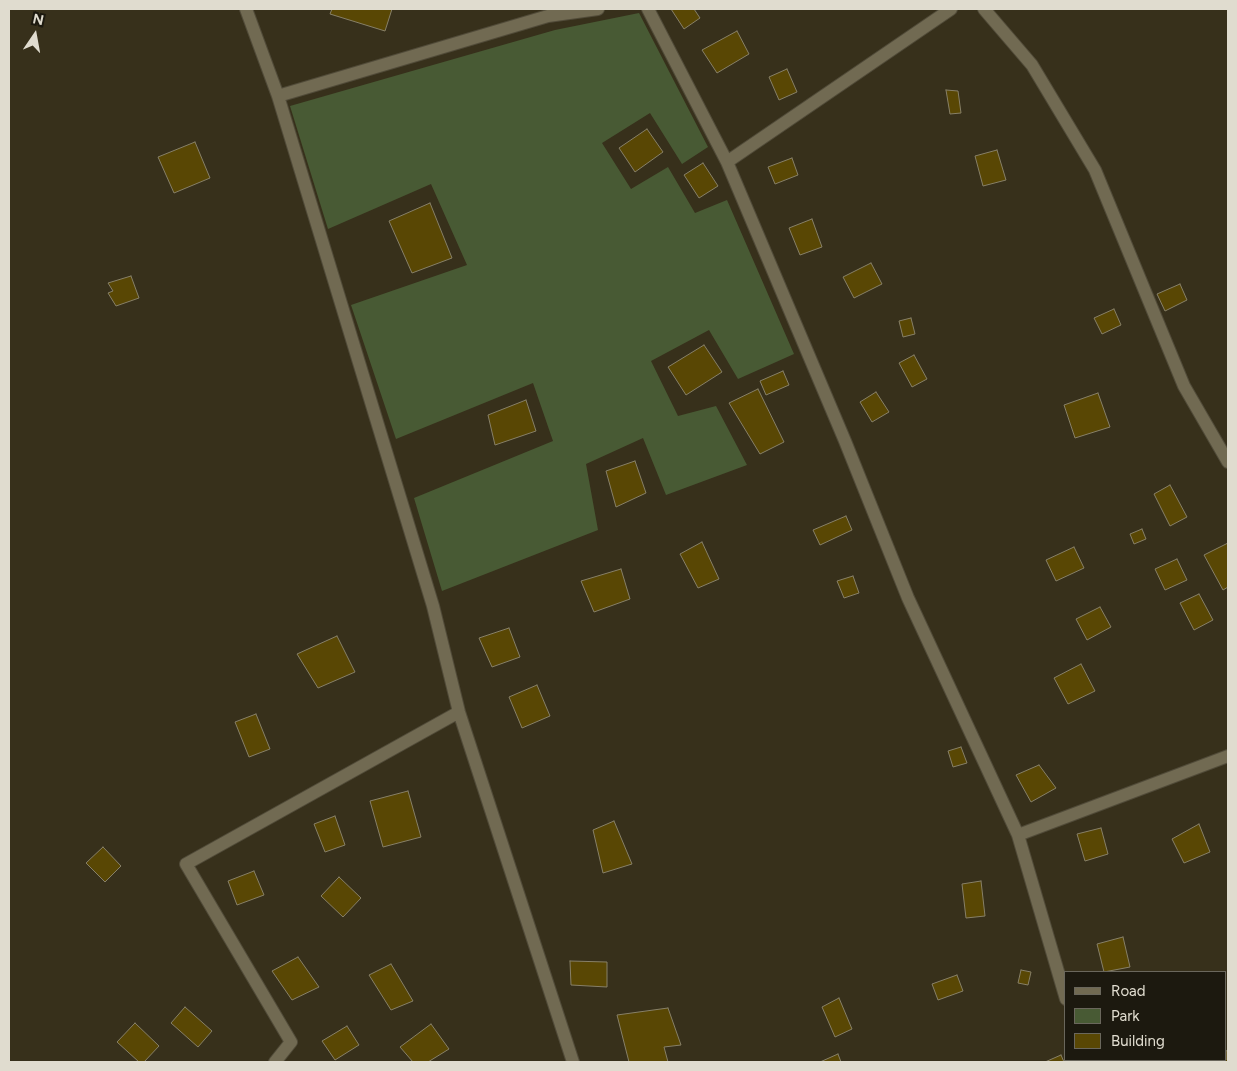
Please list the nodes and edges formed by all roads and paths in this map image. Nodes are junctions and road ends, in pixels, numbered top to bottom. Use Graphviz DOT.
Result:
graph roads {
  1 [pos="246,9"];
  2 [pos="598,9"];
  3 [pos="648,9"];
  4 [pos="951,9"];
  5 [pos="984,9"];
  6 [pos="278,96"];
  7 [pos="727,162"];
  8 [pos="1228,462"];
  9 [pos="459,712"];
  10 [pos="1228,756"];
  11 [pos="1018,835"];
  12 [pos="1064,992"];
  13 [pos="275,1062"];
  14 [pos="573,1062"];
  1 -- 6 [label="street"];
  2 -- 6 [label="street"];
  3 -- 7 [label="street"];
  4 -- 7 [label="street"];
  5 -- 8 [label="street"];
  6 -- 9 [label="street"];
  7 -- 11 [label="street"];
  9 -- 13 [label="street"];
  9 -- 14 [label="street"];
  10 -- 11 [label="street"];
  11 -- 12 [label="street"];
}
